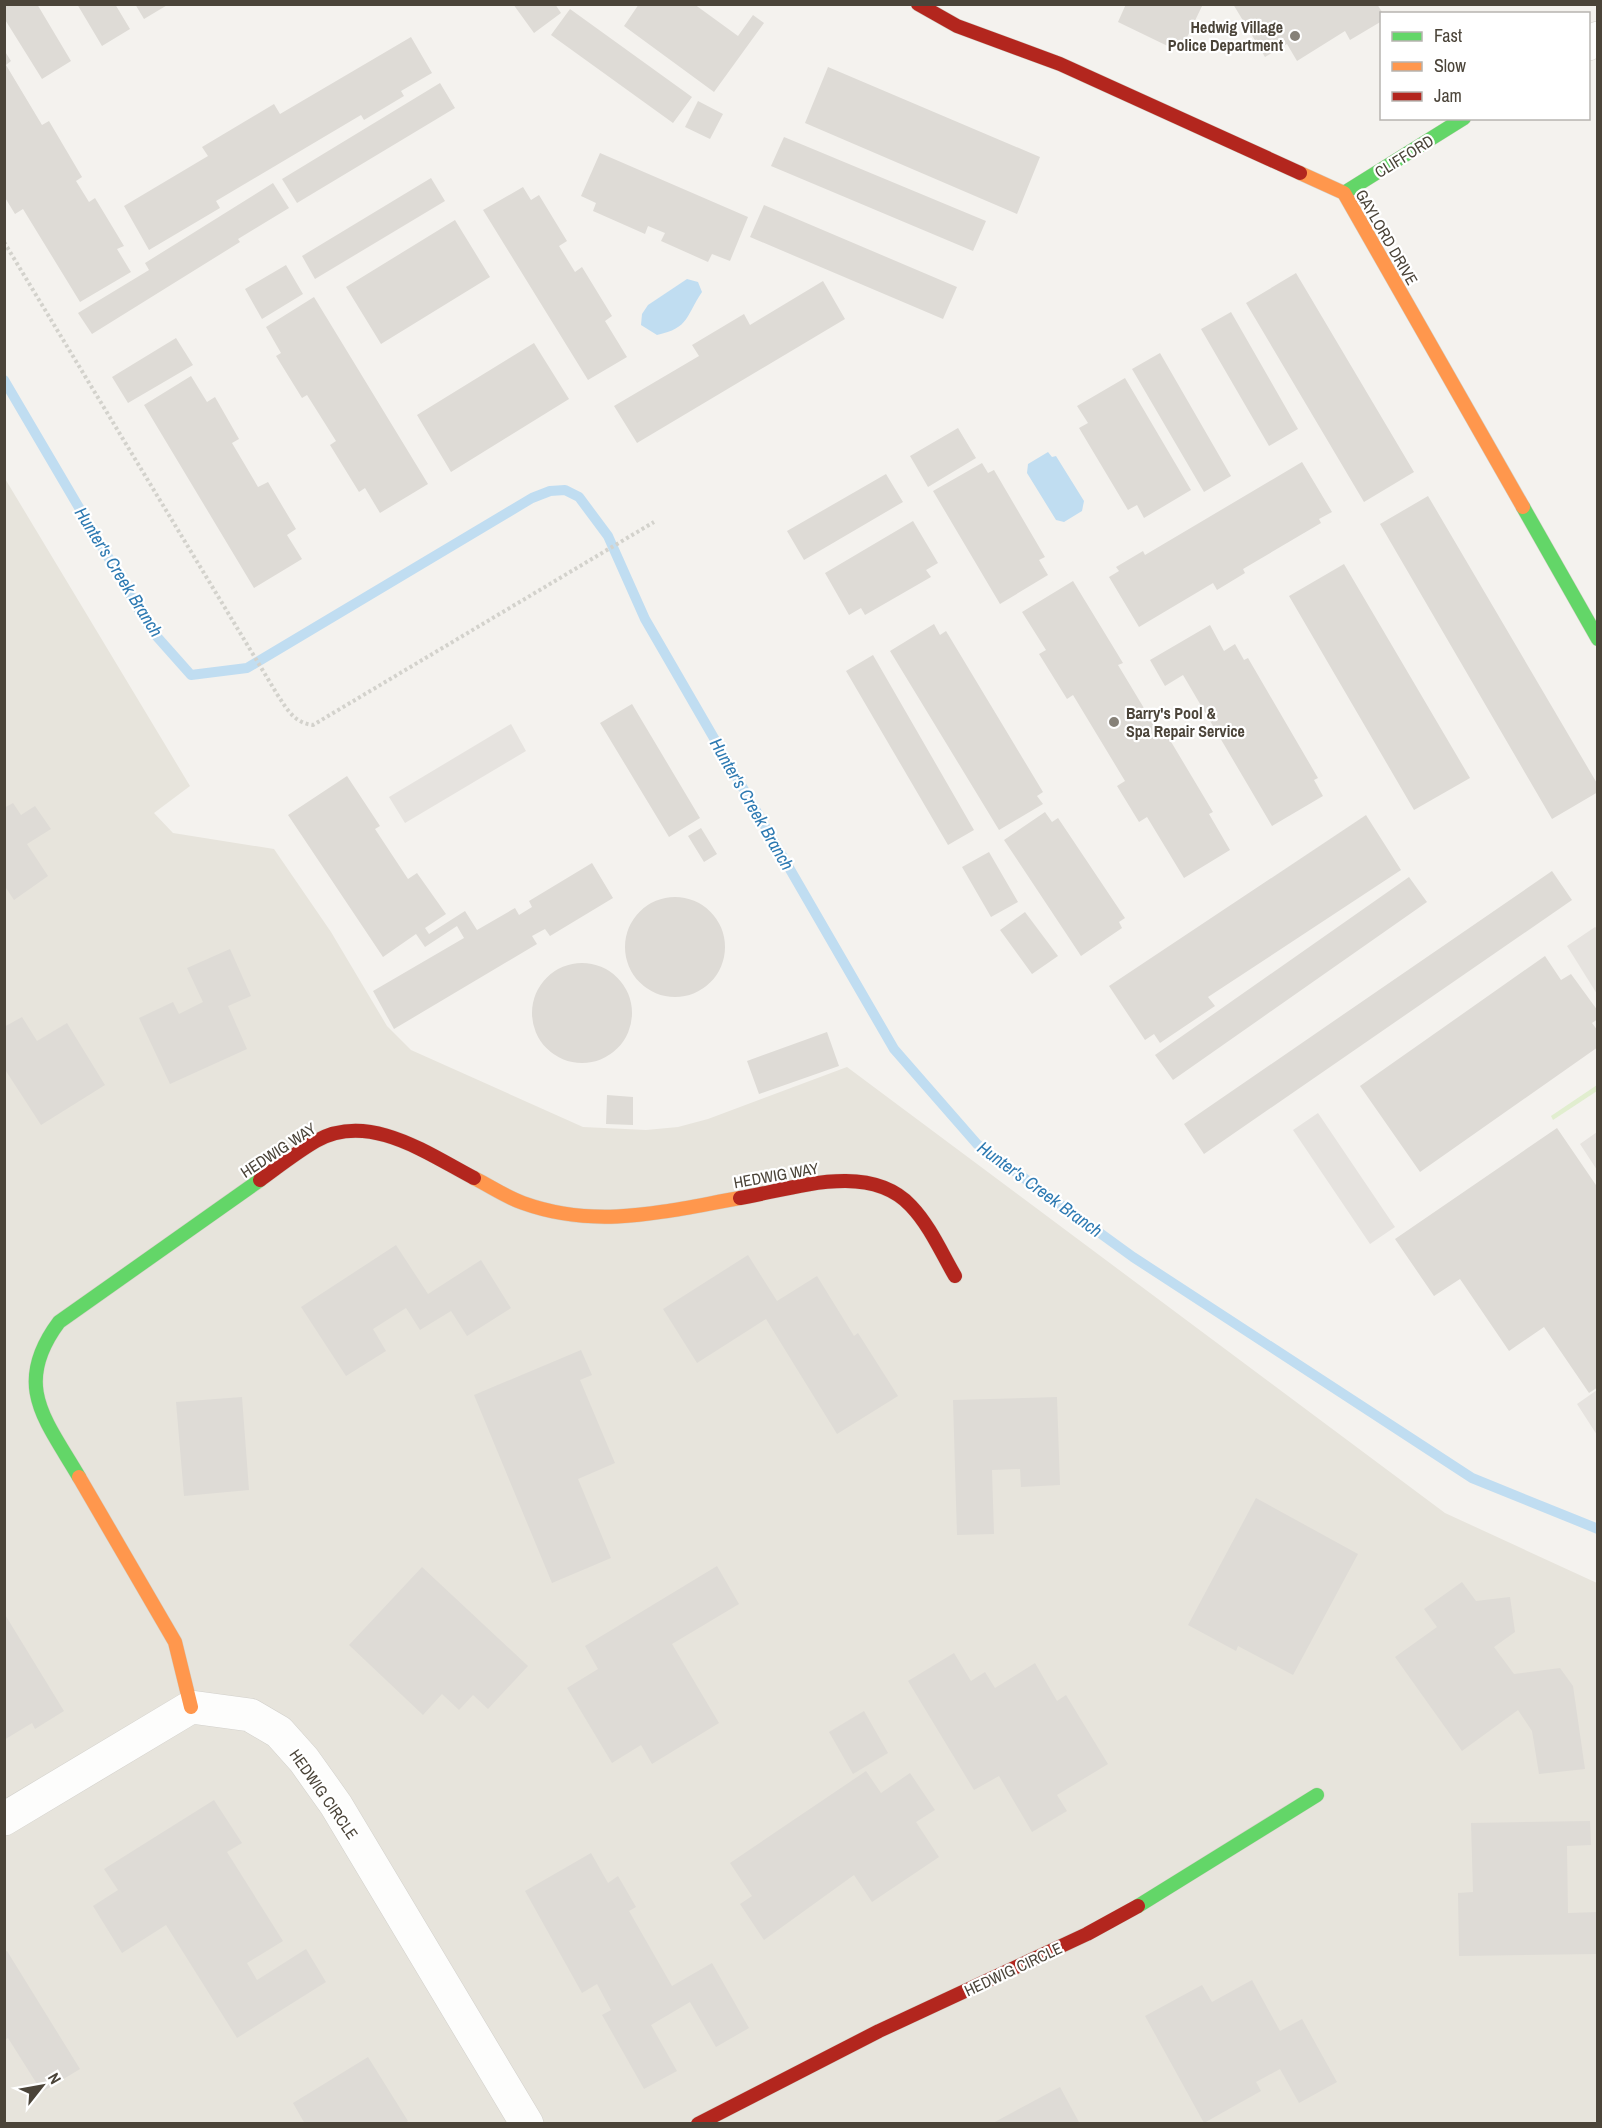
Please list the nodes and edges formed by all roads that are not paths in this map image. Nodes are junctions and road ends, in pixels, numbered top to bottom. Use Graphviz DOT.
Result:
graph roads {
  1 [pos="918,4"];
  2 [pos="1461,120"];
  3 [pos="1344,193"];
  4 [pos="1598,639"];
  5 [pos="955,1276"];
  6 [pos="191,1707"];
  7 [pos="1317,1795"];
  8 [pos="4,1819"];
  9 [pos="527,2124"];
  10 [pos="698,2124"];
  1 -- 3 [label="street, GAYLORD DRIVE"];
  2 -- 3 [label="street, CLIFFORD"];
  3 -- 4 [label="street, GAYLORD DRIVE"];
  5 -- 6 [label="street, HEDWIG WAY"];
  6 -- 8 [label="street"];
  6 -- 9 [label="street, HEDWIG CIRCLE"];
  7 -- 10 [label="street, HEDWIG CIRCLE"];
}
